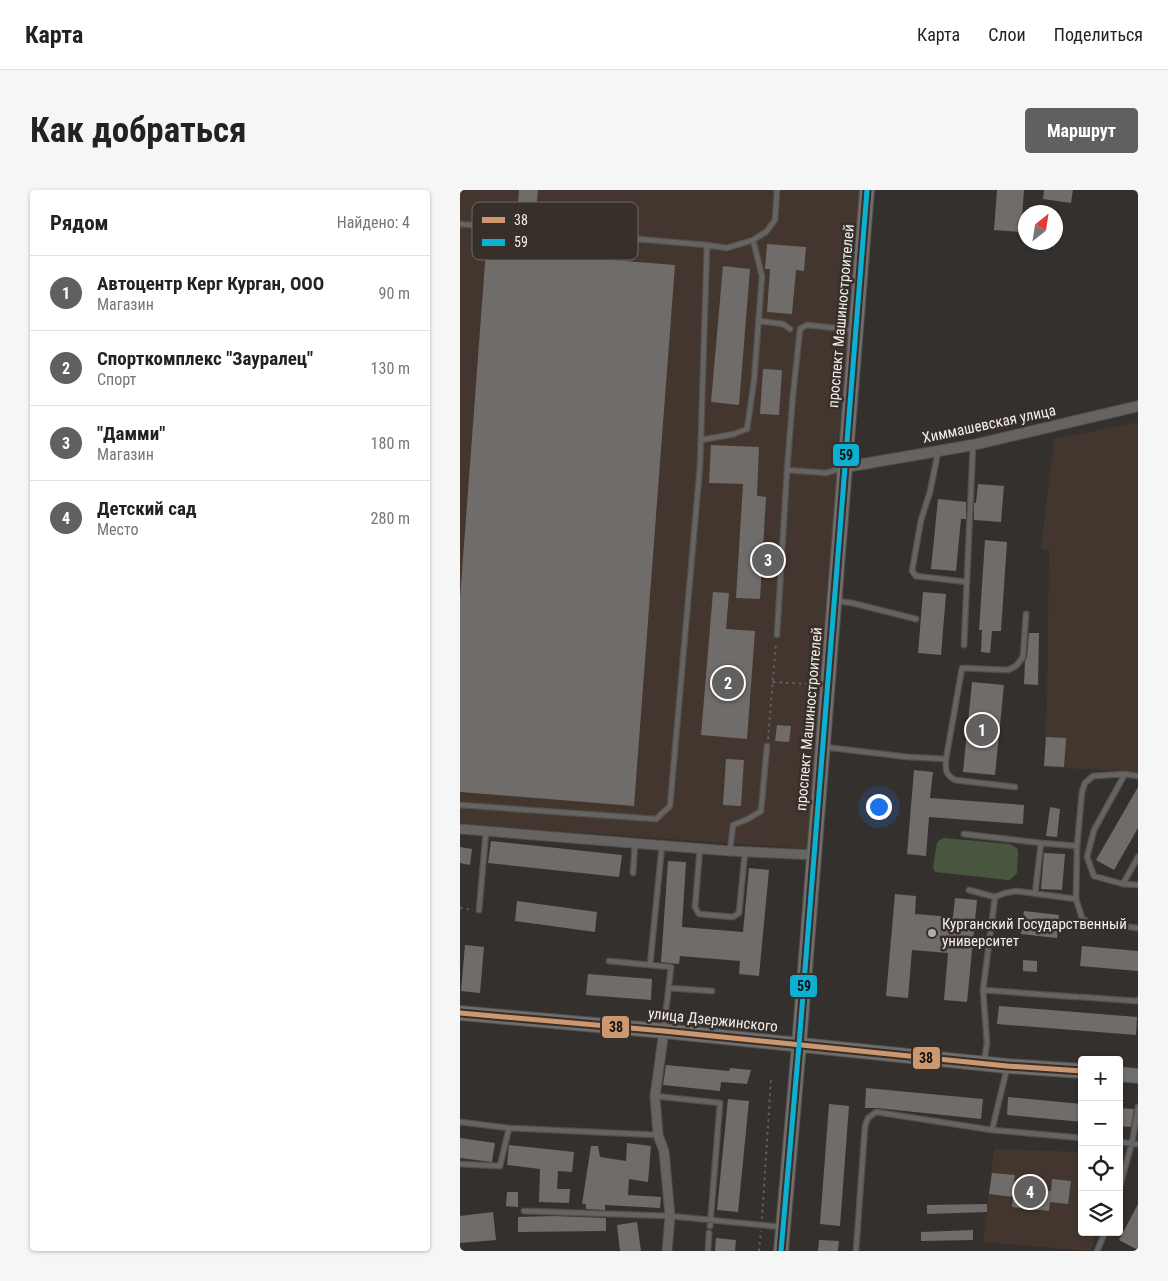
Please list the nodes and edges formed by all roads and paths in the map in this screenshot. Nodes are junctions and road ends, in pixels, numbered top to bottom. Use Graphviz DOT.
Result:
graph roads {
  1 [pos="777,190"];
  2 [pos="868,190"];
  3 [pos="638,240"];
  4 [pos="753,240"];
  5 [pos="707,246"];
  6 [pos="759,321"];
  7 [pos="790,329"];
  8 [pos="856,330"];
  9 [pos="1138,406"];
  10 [pos="701,440"];
  11 [pos="973,445"];
  12 [pos="938,451"];
  13 [pos="846,467"];
  14 [pos="787,470"];
  15 [pos="967,582"];
  16 [pos="835,601"];
  17 [pos="1026,614"];
  18 [pos="916,619"];
  19 [pos="777,634"];
  20 [pos="964,646"];
  21 [pos="773,682"];
  22 [pos="808,684"];
  23 [pos="767,746"];
  24 [pos="823,747"];
  25 [pos="946,759"];
  26 [pos="1125,774"];
  27 [pos="1138,776"];
  28 [pos="1015,786"];
  29 [pos="460,805"];
  30 [pos="460,829"];
  31 [pos="486,832"];
  32 [pos="964,834"];
  33 [pos="636,843"];
  34 [pos="1041,843"];
  35 [pos="662,845"];
  36 [pos="1077,846"];
  37 [pos="700,848"];
  38 [pos="730,851"];
  39 [pos="745,852"];
  40 [pos="814,855"];
  41 [pos="1138,857"];
  42 [pos="633,872"];
  43 [pos="1123,884"];
  44 [pos="1138,885"];
  45 [pos="969,890"];
  46 [pos="1035,894"];
  47 [pos="995,897"];
  48 [pos="1076,899"];
  49 [pos="460,908"];
  50 [pos="479,910"];
  51 [pos="1138,928"];
  52 [pos="609,962"];
  53 [pos="650,964"];
  54 [pos="669,988"];
  55 [pos="983,990"];
  56 [pos="712,991"];
  57 [pos="1138,1000"];
  58 [pos="460,1013"];
  59 [pos="664,1031"];
  60 [pos="799,1045"];
  61 [pos="984,1063"];
  62 [pos="1007,1066"];
  63 [pos="1078,1071"];
  64 [pos="1123,1074"];
  65 [pos="1138,1076"];
  66 [pos="771,1079"];
  67 [pos="655,1096"];
  68 [pos="1138,1107"];
  69 [pos="460,1122"];
  70 [pos="509,1128"];
  71 [pos="992,1130"];
  72 [pos="658,1135"];
  73 [pos="1078,1138"];
  74 [pos="1123,1142"];
  75 [pos="1132,1143"];
  76 [pos="1138,1144"];
  77 [pos="460,1164"];
  78 [pos="1123,1175"];
  79 [pos="524,1211"];
  80 [pos="670,1216"];
  81 [pos="710,1220"];
  82 [pos="762,1225"];
  83 [pos="710,1226"];
  84 [pos="783,1227"];
  85 [pos="709,1233"];
  86 [pos="1103,1236"];
  87 [pos="667,1251"];
  88 [pos="708,1251"];
  89 [pos="759,1251"];
  90 [pos="781,1251"];
  91 [pos="856,1251"];
  92 [pos="1097,1251"];
  1 -- 4 [label="lane"];
  2 -- 8 [label="main road, проспект Машиностроителей"];
  3 -- 5 [label="lane"];
  4 -- 5 [label="lane"];
  4 -- 6 [label="lane"];
  5 -- 10 [label="lane"];
  6 -- 7 [label="lane"];
  6 -- 10 [label="lane"];
  8 -- 13 [label="main road, проспект Машиностроителей"];
  8 -- 14 [label="lane"];
  9 -- 11 [label="street, Химмашевская улица"];
  10 -- 29 [label="lane"];
  11 -- 12 [label="street, Химмашевская улица"];
  11 -- 15 [label="lane"];
  12 -- 13 [label="street, Химмашевская улица"];
  12 -- 15 [label="lane"];
  13 -- 14 [label="lane"];
  13 -- 16 [label="main road, проспект Машиностроителей"];
  14 -- 19 [label="lane"];
  15 -- 20 [label="lane"];
  16 -- 18 [label="lane"];
  16 -- 24 [label="main road, проспект Машиностроителей"];
  17 -- 25 [label="lane"];
  19 -- 21 [label="path"];
  21 -- 22 [label="path"];
  21 -- 23 [label="path"];
  23 -- 38 [label="lane"];
  24 -- 25 [label="lane"];
  24 -- 40 [label="main road, проспект Машиностроителей"];
  25 -- 28 [label="lane"];
  26 -- 27 [label="lane"];
  26 -- 36 [label="lane"];
  26 -- 43 [label="lane"];
  30 -- 31 [label="street"];
  31 -- 33 [label="street"];
  31 -- 50 [label="lane"];
  32 -- 34 [label="lane"];
  33 -- 35 [label="street"];
  33 -- 42 [label="lane"];
  34 -- 36 [label="lane"];
  34 -- 46 [label="lane"];
  35 -- 37 [label="street"];
  35 -- 53 [label="lane"];
  36 -- 48 [label="lane"];
  37 -- 38 [label="street"];
  37 -- 39 [label="lane"];
  38 -- 39 [label="street"];
  39 -- 40 [label="street"];
  40 -- 60 [label="main road, проспект Машиностроителей"];
  41 -- 43 [label="lane"];
  43 -- 44 [label="lane"];
  45 -- 47 [label="lane"];
  46 -- 47 [label="lane"];
  46 -- 48 [label="lane"];
  47 -- 55 [label="lane"];
  48 -- 51 [label="lane"];
  49 -- 50 [label="path"];
  52 -- 53 [label="lane"];
  53 -- 54 [label="lane"];
  54 -- 56 [label="lane"];
  54 -- 59 [label="lane"];
  55 -- 57 [label="lane"];
  55 -- 61 [label="lane"];
  58 -- 59 [label="main road, улица Дзержинского"];
  59 -- 60 [label="main road, улица Дзержинского"];
  59 -- 67 [label="street"];
  60 -- 61 [label="main road, улица Дзержинского"];
  60 -- 84 [label="main road, проспект Машиностроителей"];
  61 -- 62 [label="main road, улица Дзержинского"];
  62 -- 63 [label="main road, улица Дзержинского"];
  62 -- 71 [label="lane"];
  64 -- 65 [label="main road"];
  66 -- 82 [label="path"];
  67 -- 72 [label="street"];
  67 -- 81 [label="lane"];
  68 -- 75 [label="lane"];
  69 -- 70 [label="lane"];
  70 -- 72 [label="lane"];
  70 -- 77 [label="lane"];
  71 -- 73 [label="lane"];
  71 -- 91 [label="lane"];
  72 -- 80 [label="street"];
  74 -- 75 [label="lane"];
  75 -- 76 [label="lane"];
  75 -- 78 [label="lane"];
  79 -- 80 [label="lane"];
  80 -- 81 [label="lane"];
  80 -- 87 [label="street"];
  81 -- 82 [label="lane"];
  81 -- 83 [label="lane"];
  82 -- 84 [label="lane"];
  82 -- 89 [label="path"];
  84 -- 90 [label="main road, проспект Машиностроителей"];
  85 -- 88 [label="lane"];
  86 -- 92 [label="lane"];
}
